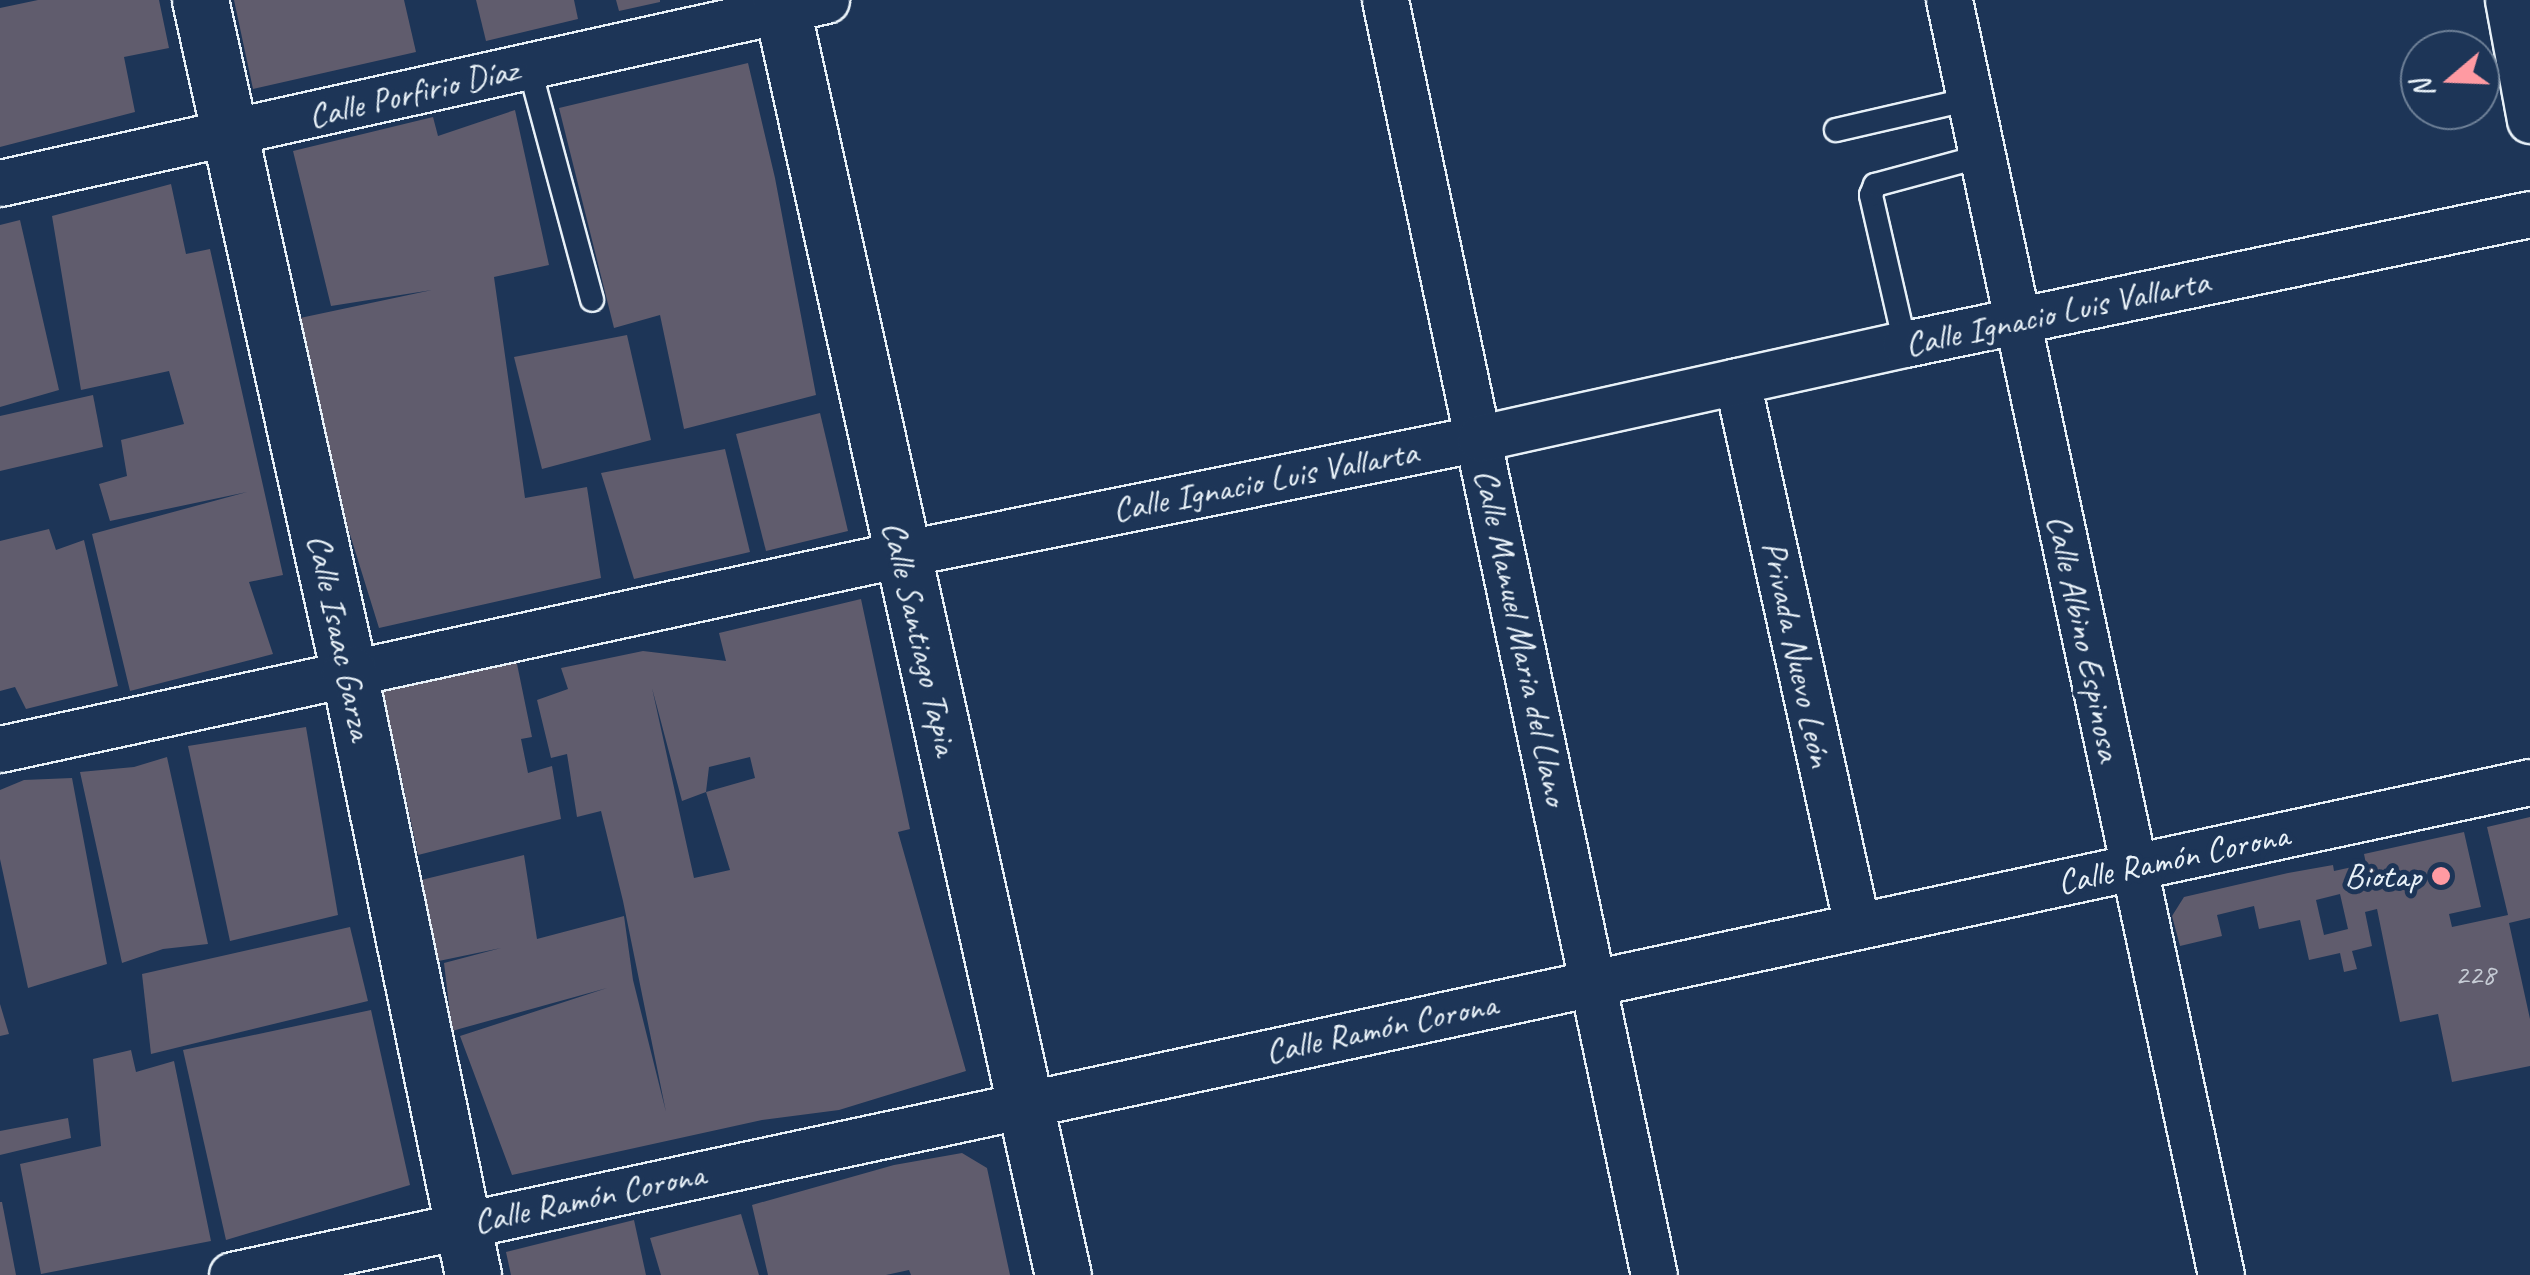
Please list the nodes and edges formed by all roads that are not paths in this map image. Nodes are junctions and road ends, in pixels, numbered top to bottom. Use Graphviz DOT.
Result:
graph roads {
  1 [pos="200,0"];
  2 [pos="1384,0"];
  3 [pos="1949,0"];
  4 [pos="2508,0"];
  5 [pos="796,3"];
  6 [pos="529,66"];
  7 [pos="1970,99"];
  8 [pos="2530,120"];
  9 [pos="1836,130"];
  10 [pos="229,135"];
  11 [pos="1982,156"];
  12 [pos="0,184"];
  13 [pos="2530,214"];
  14 [pos="592,300"];
  15 [pos="2018,322"];
  16 [pos="1905,344"];
  17 [pos="1737,381"];
  18 [pos="1480,438"];
  19 [pos="900,554"];
  20 [pos="349,673"];
  21 [pos="0,749"];
  22 [pos="2530,782"];
  23 [pos="2132,868"];
  24 [pos="1858,926"];
  25 [pos="1592,983"];
  26 [pos="1027,1104"];
  27 [pos="468,1250"];
  28 [pos="232,1275"];
  29 [pos="1063,1275"];
  30 [pos="1654,1275"];
  31 [pos="2221,1275"];
  1 -- 10 [label="street, Calle Isaac Garza"];
  2 -- 18 [label="street, Calle Manuel Maria del Llano"];
  3 -- 7 [label="street, Calle Albino Espinosa"];
  4 -- 8 [label="street"];
  5 -- 6 [label="street, Calle Porfirio Díaz"];
  5 -- 19 [label="street, Calle Santiago Tapia"];
  6 -- 10 [label="street, Calle Porfirio Díaz"];
  6 -- 14 [label="lane"];
  7 -- 9 [label="lane"];
  7 -- 11 [label="street, Calle Albino Espinosa"];
  10 -- 12 [label="street, Calle Porfirio Díaz"];
  10 -- 20 [label="street, Calle Isaac Garza"];
  11 -- 15 [label="street, Calle Albino Espinosa"];
  11 -- 16 [label="lane"];
  13 -- 15 [label="street, Calle Ignacio Luis Vallarta"];
  15 -- 16 [label="street, Calle Ignacio Luis Vallarta"];
  15 -- 23 [label="street, Calle Albino Espinosa"];
  16 -- 17 [label="street, Calle Ignacio Luis Vallarta"];
  17 -- 18 [label="street, Calle Ignacio Luis Vallarta"];
  17 -- 24 [label="street, Privada Nuevo León"];
  18 -- 19 [label="street, Calle Ignacio Luis Vallarta"];
  18 -- 25 [label="street, Calle Manuel Maria del Llano"];
  19 -- 20 [label="street, Calle Ignacio Luis Vallarta"];
  19 -- 26 [label="street, Calle Santiago Tapia"];
  20 -- 21 [label="street, Calle Ignacio Luis Vallarta"];
  20 -- 27 [label="street, Calle Isaac Garza"];
  22 -- 23 [label="street, Calle Ramón Corona"];
  23 -- 24 [label="street, Calle Ramón Corona"];
  23 -- 31 [label="street, Calle Albino Espinosa"];
  24 -- 25 [label="street, Calle Ramón Corona"];
  25 -- 26 [label="street, Calle Ramón Corona"];
  25 -- 30 [label="street, Calle Manuel Maria del Llano"];
  26 -- 27 [label="street, Calle Ramón Corona"];
  26 -- 29 [label="street, Calle Santiago Tapia"];
  27 -- 28 [label="street, Calle Ramón Corona"];
}
